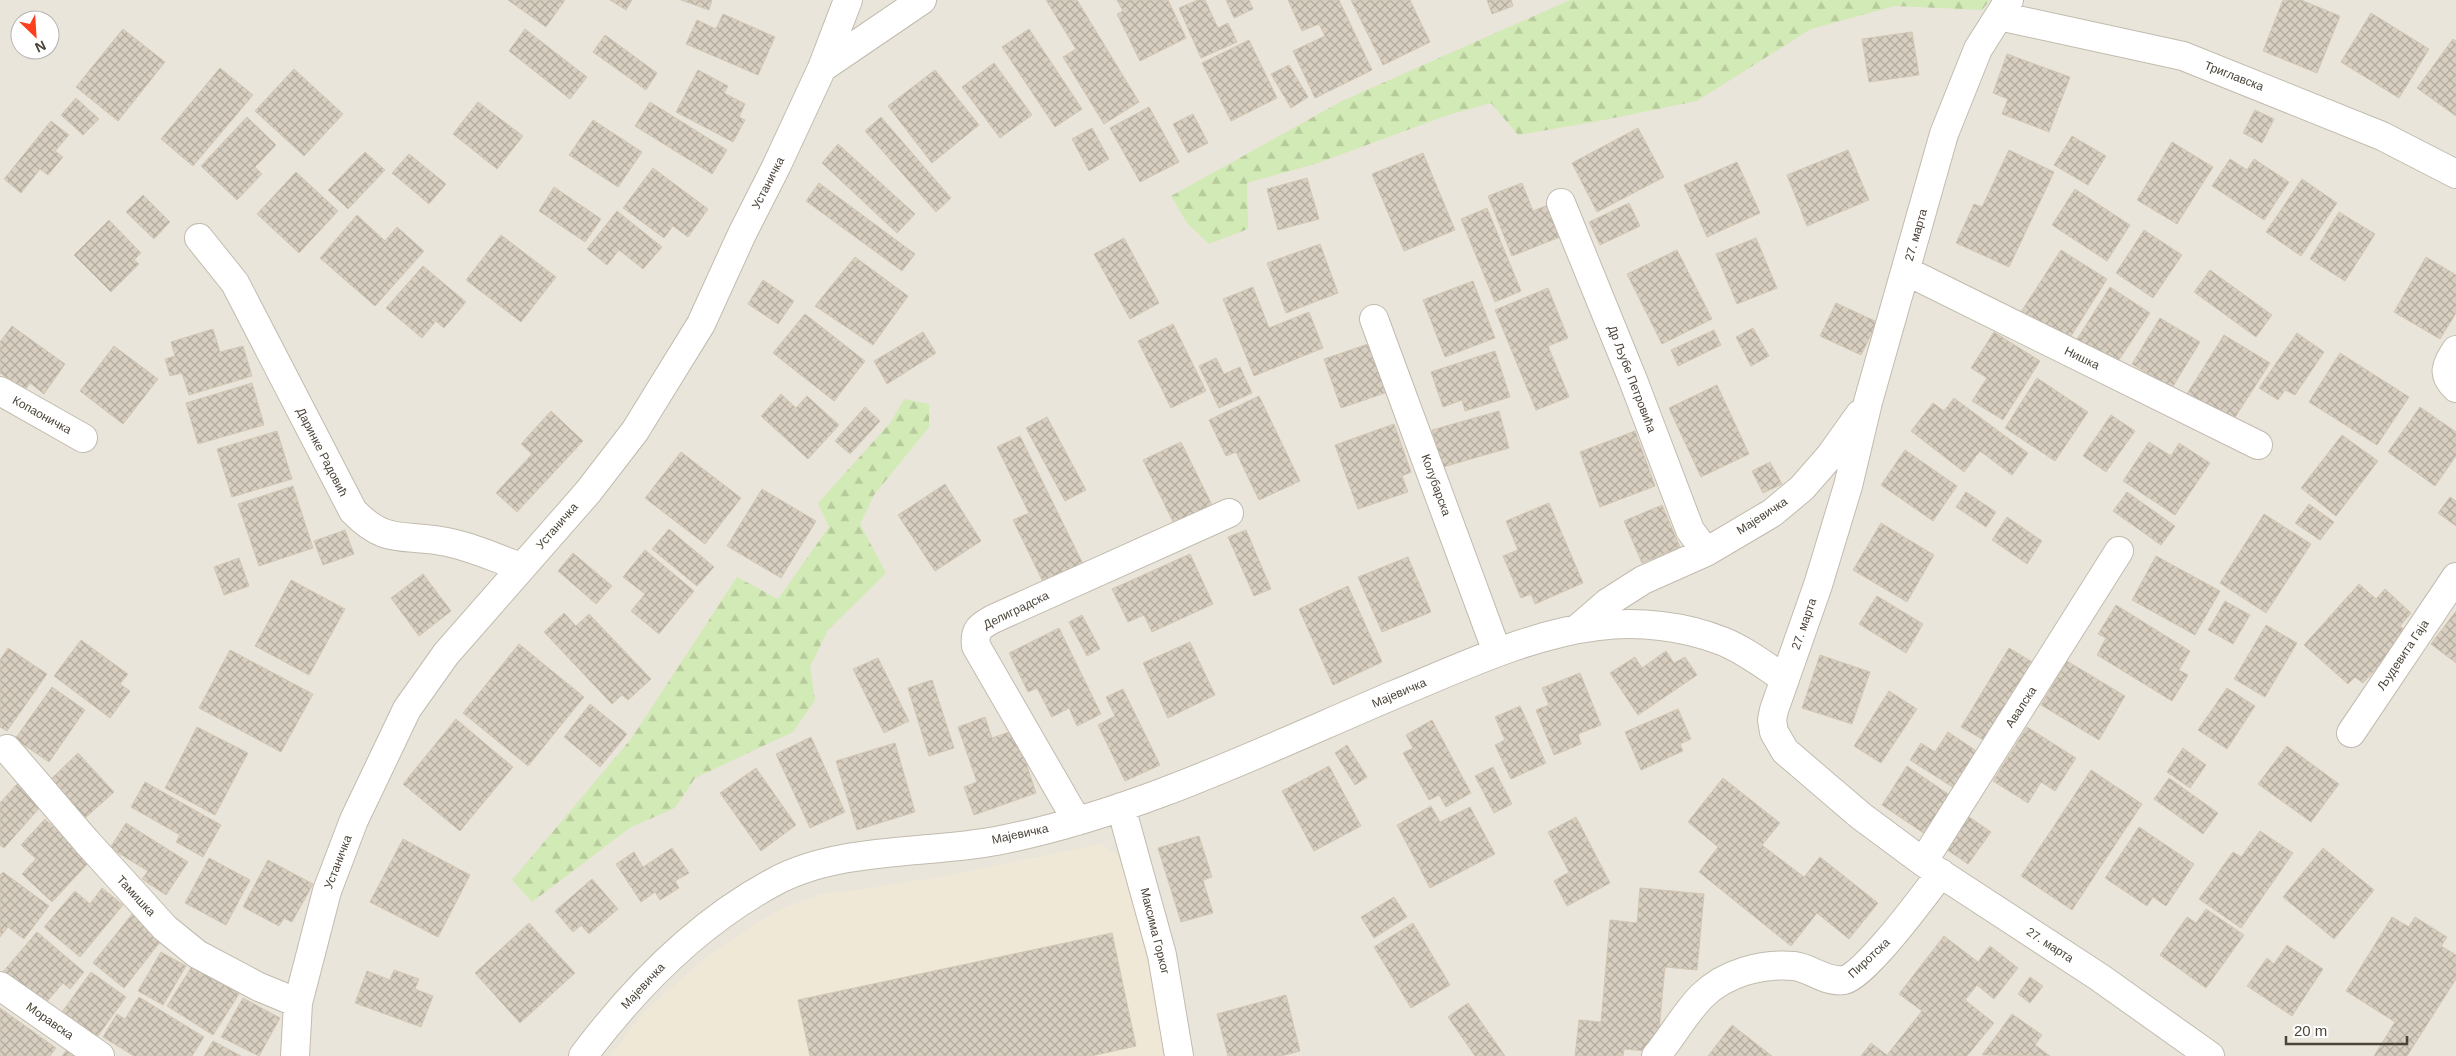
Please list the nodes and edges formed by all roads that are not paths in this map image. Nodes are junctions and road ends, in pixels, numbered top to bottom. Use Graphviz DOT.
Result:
graph roads {
  1 [pos="848,0"];
  2 [pos="922,0"];
  3 [pos="2004,8"];
  4 [pos="822,68"];
  5 [pos="2456,174"];
  6 [pos="1562,202"];
  7 [pos="199,238"];
  8 [pos="1906,271"];
  9 [pos="1374,319"];
  10 [pos="2456,350"];
  11 [pos="2456,388"];
  12 [pos="0,392"];
  13 [pos="1868,402"];
  14 [pos="83,438"];
  15 [pos="2258,445"];
  16 [pos="1229,513"];
  17 [pos="2118,551"];
  18 [pos="1706,552"];
  19 [pos="521,568"];
  20 [pos="2456,577"];
  21 [pos="1577,629"];
  22 [pos="1497,652"];
  23 [pos="1785,679"];
  24 [pos="2351,733"];
  25 [pos="8,749"];
  26 [pos="1121,807"];
  27 [pos="1078,822"];
  28 [pos="1932,868"];
  29 [pos="0,986"];
  30 [pos="298,1002"];
  31 [pos="100,1056"];
  32 [pos="295,1056"];
  33 [pos="583,1056"];
  34 [pos="1179,1056"];
  35 [pos="1656,1056"];
  36 [pos="2210,1056"];
  1 -- 4 [label="street, Устаничка"];
  2 -- 4 [label="street"];
  3 -- 5 [label="street, Триглавска"];
  3 -- 8 [label="street, 27. марта"];
  4 -- 19 [label="street, Устаничка"];
  6 -- 18 [label="street, Др Љубе Петровића"];
  7 -- 19 [label="street, Даринке Радовић"];
  8 -- 13 [label="street, 27. марта"];
  8 -- 15 [label="street, Нишка"];
  9 -- 22 [label="street, Колубарска"];
  10 -- 11 [label="street"];
  12 -- 14 [label="street, Копаоничка"];
  13 -- 18 [label="street, Мајевичка"];
  13 -- 23 [label="street, 27. марта"];
  16 -- 27 [label="street, Делиградска"];
  17 -- 28 [label="street, Авалска"];
  18 -- 21 [label="street, Мајевичка"];
  19 -- 30 [label="street, Устаничка"];
  20 -- 24 [label="street, Људевита Гаја"];
  21 -- 22 [label="street, Мајевичка"];
  21 -- 23 [label="street, Мајевичка"];
  22 -- 26 [label="street, Мајевичка"];
  23 -- 28 [label="street, 27. марта"];
  25 -- 30 [label="street, Тамишка"];
  26 -- 27 [label="street, Мајевичка"];
  26 -- 34 [label="street, Максима Горког"];
  27 -- 33 [label="street, Мајевичка"];
  28 -- 35 [label="street, Пиротска"];
  28 -- 36 [label="street, 27. марта"];
  29 -- 31 [label="street, Моравска"];
  30 -- 32 [label="street, Устаничка"];
}
